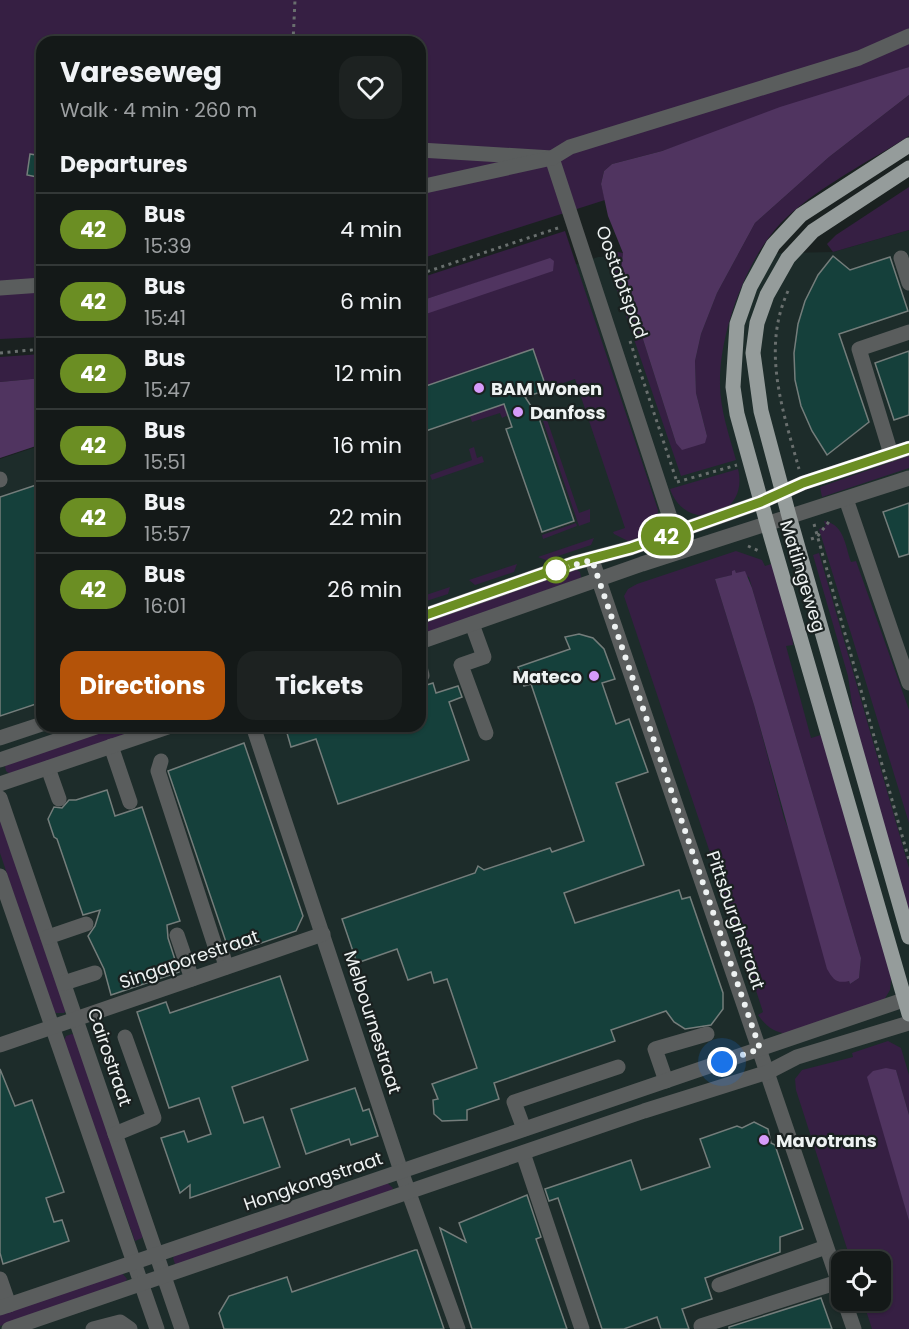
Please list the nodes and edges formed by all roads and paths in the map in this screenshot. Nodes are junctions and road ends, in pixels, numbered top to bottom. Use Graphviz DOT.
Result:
graph roads {
  1 [pos="296,0"];
  2 [pos="291,36"];
  3 [pos="909,36"];
  4 [pos="909,145"];
  5 [pos="426,150"];
  6 [pos="552,158"];
  7 [pos="909,168"];
  8 [pos="426,186"];
  9 [pos="573,223"];
  10 [pos="901,258"];
  11 [pos="426,272"];
  12 [pos="909,283"];
  13 [pos="36,285"];
  14 [pos="0,288"];
  15 [pos="909,332"];
  16 [pos="628,337"];
  17 [pos="36,350"];
  18 [pos="0,353"];
  19 [pos="909,448"];
  20 [pos="794,449"];
  21 [pos="891,454"];
  22 [pos="773,456"];
  23 [pos="750,462"];
  24 [pos="909,478"];
  25 [pos="677,482"];
  26 [pos="660,488"];
  27 [pos="783,492"];
  28 [pos="846,499"];
  29 [pos="761,502"];
  30 [pos="789,516"];
  31 [pos="767,523"];
  32 [pos="675,533"];
  33 [pos="681,551"];
  34 [pos="592,560"];
  35 [pos="599,579"];
  36 [pos="426,614"];
  37 [pos="472,624"];
  38 [pos="426,640"];
  39 [pos="905,655"];
  40 [pos="909,683"];
  41 [pos="36,726"];
  42 [pos="82,732"];
  43 [pos="153,732"];
  44 [pos="255,732"];
  45 [pos="486,733"];
  46 [pos="0,738"];
  47 [pos="111,746"];
  48 [pos="0,760"];
  49 [pos="161,761"];
  50 [pos="48,768"];
  51 [pos="0,784"];
  52 [pos="0,798"];
  53 [pos="59,799"];
  54 [pos="130,802"];
  55 [pos="0,876"];
  56 [pos="86,924"];
  57 [pos="323,934"];
  58 [pos="177,935"];
  59 [pos="909,937"];
  60 [pos="48,938"];
  61 [pos="226,967"];
  62 [pos="94,973"];
  63 [pos="192,979"];
  64 [pos="64,983"];
  65 [pos="908,1004"];
  66 [pos="76,1019"];
  67 [pos="909,1023"];
  68 [pos="53,1026"];
  69 [pos="707,1035"];
  70 [pos="125,1036"];
  71 [pos="0,1045"];
  72 [pos="760,1049"];
  73 [pos="618,1067"];
  74 [pos="768,1072"];
  75 [pos="666,1081"];
  76 [pos="638,1090"];
  77 [pos="644,1111"];
  78 [pos="524,1129"];
  79 [pos="116,1134"];
  80 [pos="523,1153"];
  81 [pos="401,1171"];
  82 [pos="409,1193"];
  83 [pos="826,1247"];
  84 [pos="156,1255"];
  85 [pos="831,1261"];
  86 [pos="134,1262"];
  87 [pos="164,1276"];
  88 [pos="0,1279"];
  89 [pos="141,1284"];
  90 [pos="719,1285"];
  91 [pos="831,1290"];
  92 [pos="102,1297"];
  93 [pos="4,1306"];
  94 [pos="848,1311"];
  95 [pos="110,1323"];
  96 [pos="700,1326"];
  97 [pos="16,1328"];
  98 [pos="93,1329"];
  99 [pos="130,1329"];
  100 [pos="157,1329"];
  101 [pos="182,1329"];
  102 [pos="458,1329"];
  103 [pos="582,1329"];
  104 [pos="854,1329"];
  1 -- 2 [label="path"];
  3 -- 6 [label="street"];
  4 -- 23 [label="main road, Matlingeweg"];
  5 -- 6 [label="street"];
  6 -- 8 [label="street"];
  6 -- 9 [label="street"];
  7 -- 22 [label="main road, Matlingeweg"];
  9 -- 11 [label="path, Oostabtspad"];
  9 -- 26 [label="street"];
  10 -- 12 [label="street"];
  13 -- 14 [label="street"];
  15 -- 21 [label="street"];
  16 -- 25 [label="path, Oostabtspad"];
  17 -- 18 [label="path"];
  19 -- 21 [label="street"];
  20 -- 22 [label="path"];
  21 -- 27 [label="street"];
  22 -- 27 [label="main road, Matlingeweg"];
  23 -- 25 [label="path"];
  23 -- 29 [label="main road, Matlingeweg"];
  24 -- 28 [label="street"];
  25 -- 26 [label="path"];
  26 -- 32 [label="street"];
  27 -- 29 [label="street"];
  27 -- 30 [label="main road, Matlingeweg"];
  28 -- 30 [label="street"];
  28 -- 39 [label="street"];
  29 -- 31 [label="main road, Matlingeweg"];
  29 -- 32 [label="street"];
  30 -- 31 [label="street"];
  30 -- 59 [label="main road, Matlingeweg"];
  31 -- 33 [label="street"];
  31 -- 65 [label="main road, Matlingeweg"];
  32 -- 33 [label="street"];
  32 -- 34 [label="street"];
  33 -- 35 [label="street"];
  34 -- 35 [label="street, Pittsburghstraat"];
  34 -- 36 [label="street"];
  35 -- 37 [label="street"];
  35 -- 72 [label="street, Pittsburghstraat"];
  37 -- 38 [label="street"];
  37 -- 45 [label="street"];
  39 -- 40 [label="street"];
  41 -- 46 [label="street"];
  42 -- 48 [label="street"];
  43 -- 47 [label="street"];
  44 -- 57 [label="street, Melbournestraat"];
  47 -- 50 [label="street"];
  47 -- 54 [label="street"];
  49 -- 61 [label="street"];
  50 -- 51 [label="street"];
  50 -- 53 [label="street"];
  52 -- 60 [label="street, Cairostraat"];
  55 -- 68 [label="street"];
  56 -- 60 [label="street"];
  57 -- 61 [label="street, Singaporestraat"];
  57 -- 81 [label="street, Melbournestraat"];
  58 -- 63 [label="street"];
  60 -- 64 [label="street, Cairostraat"];
  61 -- 63 [label="street, Singaporestraat"];
  62 -- 64 [label="street"];
  63 -- 66 [label="street, Singaporestraat"];
  64 -- 66 [label="street, Cairostraat"];
  65 -- 72 [label="street, Hongkongstraat"];
  66 -- 68 [label="street, Singaporestraat"];
  66 -- 79 [label="street, Cairostraat"];
  67 -- 74 [label="street"];
  68 -- 71 [label="street, Singaporestraat"];
  68 -- 86 [label="street"];
  69 -- 75 [label="street"];
  70 -- 79 [label="street"];
  72 -- 74 [label="street, Pittsburghstraat"];
  72 -- 75 [label="street, Hongkongstraat"];
  73 -- 78 [label="street"];
  74 -- 77 [label="street"];
  74 -- 83 [label="street, Pittsburghstraat"];
  75 -- 76 [label="street, Hongkongstraat"];
  76 -- 77 [label="street"];
  76 -- 78 [label="street, Hongkongstraat"];
  77 -- 80 [label="street"];
  78 -- 81 [label="street, Hongkongstraat"];
  79 -- 84 [label="street, Cairostraat"];
  80 -- 82 [label="street"];
  80 -- 103 [label="street"];
  81 -- 82 [label="street, Melbournestraat"];
  81 -- 84 [label="street, Hongkongstraat"];
  82 -- 87 [label="street"];
  82 -- 102 [label="street, Melbournestraat"];
  83 -- 85 [label="street, Pittsburghstraat"];
  83 -- 90 [label="street"];
  84 -- 86 [label="street, Hongkongstraat"];
  84 -- 87 [label="street, Cairostraat"];
  86 -- 89 [label="street"];
  86 -- 93 [label="street, Hongkongstraat"];
  87 -- 89 [label="street"];
  87 -- 101 [label="street, Cairostraat"];
  88 -- 93 [label="street"];
  89 -- 92 [label="street"];
  89 -- 100 [label="street"];
  91 -- 96 [label="street"];
  92 -- 95 [label="street"];
  92 -- 97 [label="street"];
  94 -- 104 [label="street"];
  95 -- 98 [label="street"];
  95 -- 99 [label="street"];
}
